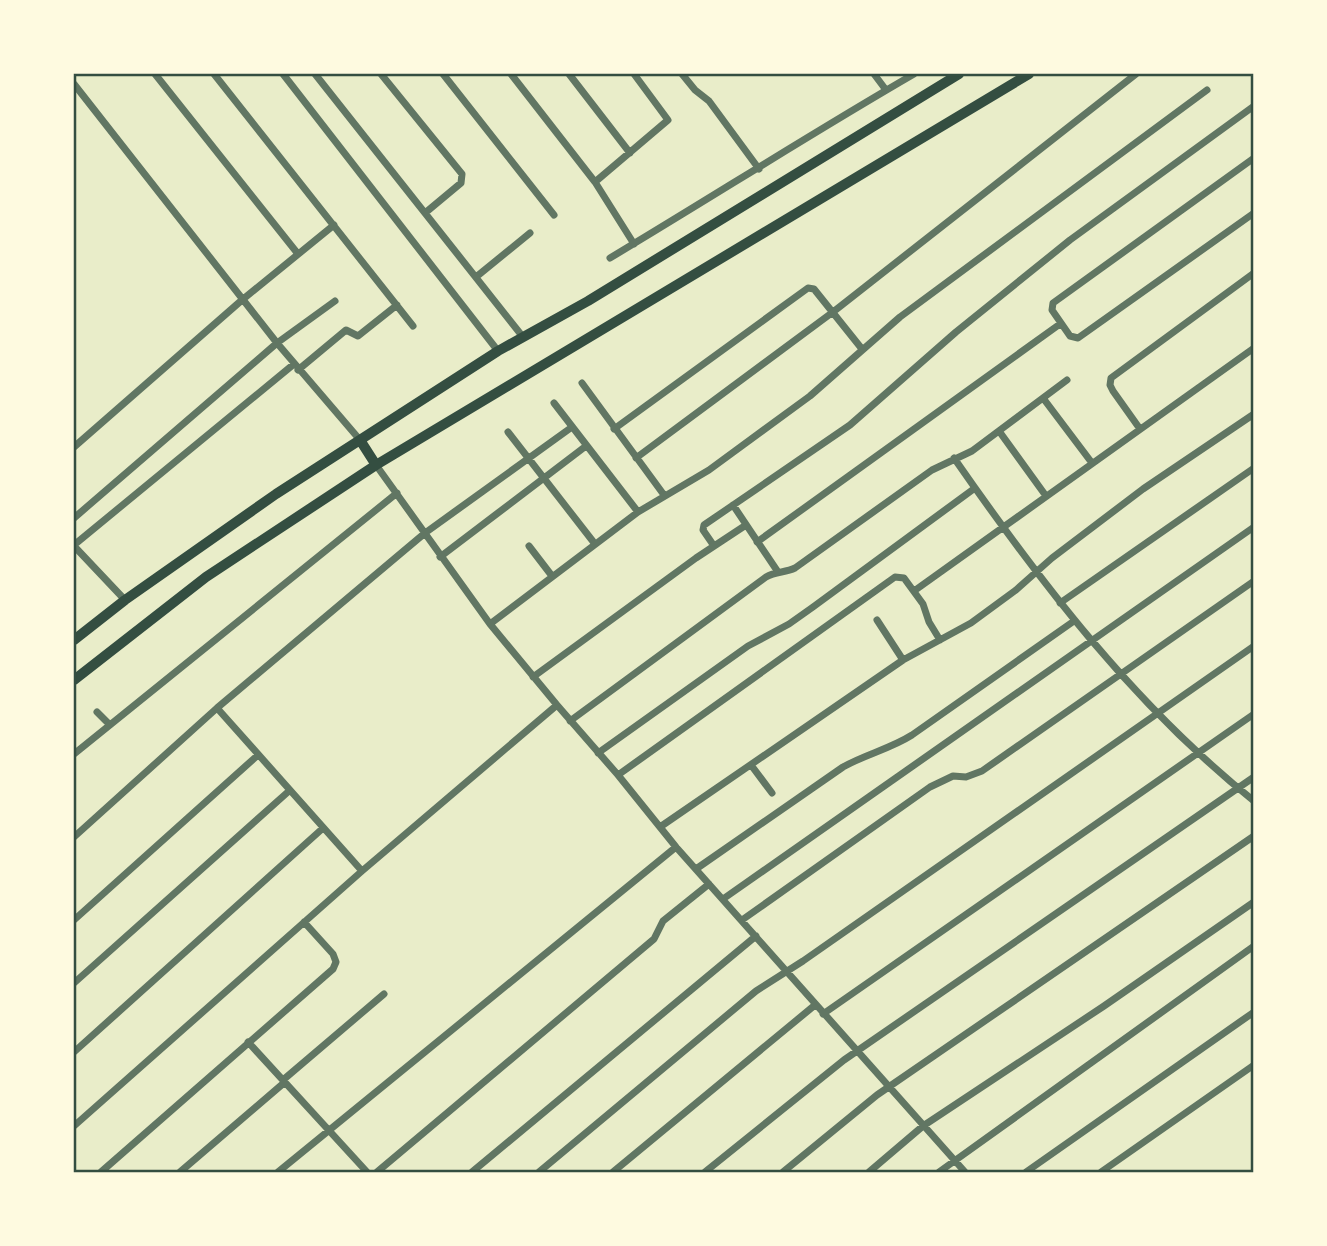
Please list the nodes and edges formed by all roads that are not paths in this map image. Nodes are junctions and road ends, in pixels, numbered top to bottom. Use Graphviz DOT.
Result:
graph roads {
  1 [pos="155,74"];
  2 [pos="214,74"];
  3 [pos="283,74"];
  4 [pos="314,74"];
  5 [pos="381,74"];
  6 [pos="443,74"];
  7 [pos="511,74"];
  8 [pos="569,74"];
  9 [pos="634,74"];
  10 [pos="682,74"];
  11 [pos="874,74"];
  12 [pos="914,74"];
  13 [pos="959,74"];
  14 [pos="1029,74"];
  15 [pos="1136,74"];
  16 [pos="74,84"];
  17 [pos="886,90"];
  18 [pos="1207,90"];
  19 [pos="1254,106"];
  20 [pos="630,153"];
  21 [pos="1254,158"];
  22 [pos="759,169"];
  23 [pos="595,182"];
  24 [pos="425,213"];
  25 [pos="1254,213"];
  26 [pos="554,215"];
  27 [pos="334,225"];
  28 [pos="530,233"];
  29 [pos="634,244"];
  30 [pos="298,254"];
  31 [pos="610,258"];
  32 [pos="1254,273"];
  33 [pos="475,277"];
  34 [pos="242,299"];
  35 [pos="335,301"];
  36 [pos="397,305"];
  37 [pos="833,313"];
  38 [pos="1060,324"];
  39 [pos="413,326"];
  40 [pos="523,337"];
  41 [pos="277,343"];
  42 [pos="1254,348"];
  43 [pos="862,349"];
  44 [pos="498,351"];
  45 [pos="296,367"];
  46 [pos="1067,380"];
  47 [pos="582,383"];
  48 [pos="1043,398"];
  49 [pos="554,404"];
  50 [pos="1254,414"];
  51 [pos="572,427"];
  52 [pos="614,429"];
  53 [pos="1140,429"];
  54 [pos="999,430"];
  55 [pos="508,432"];
  56 [pos="360,440"];
  57 [pos="586,446"];
  58 [pos="74,447"];
  59 [pos="529,458"];
  60 [pos="636,458"];
  61 [pos="954,458"];
  62 [pos="1092,463"];
  63 [pos="376,465"];
  64 [pos="1254,468"];
  65 [pos="544,478"];
  66 [pos="975,488"];
  67 [pos="397,493"];
  68 [pos="664,495"];
  69 [pos="1046,496"];
  70 [pos="733,505"];
  71 [pos="638,512"];
  72 [pos="74,518"];
  73 [pos="746,525"];
  74 [pos="1002,527"];
  75 [pos="1254,527"];
  76 [pos="425,533"];
  77 [pos="757,541"];
  78 [pos="595,544"];
  79 [pos="74,546"];
  80 [pos="529,546"];
  81 [pos="713,546"];
  82 [pos="440,557"];
  83 [pos="778,572"];
  84 [pos="1036,573"];
  85 [pos="552,576"];
  86 [pos="1254,581"];
  87 [pos="914,591"];
  88 [pos="125,600"];
  89 [pos="1060,603"];
  90 [pos="877,620"];
  91 [pos="1074,621"];
  92 [pos="490,624"];
  93 [pos="74,640"];
  94 [pos="940,640"];
  95 [pos="1092,641"];
  96 [pos="1254,646"];
  97 [pos="903,660"];
  98 [pos="1121,675"];
  99 [pos="533,677"];
  100 [pos="74,680"];
  101 [pos="557,705"];
  102 [pos="218,708"];
  103 [pos="97,712"];
  104 [pos="1157,713"];
  105 [pos="1254,714"];
  106 [pos="570,721"];
  107 [pos="109,723"];
  108 [pos="598,753"];
  109 [pos="1198,753"];
  110 [pos="74,754"];
  111 [pos="258,755"];
  112 [pos="751,765"];
  113 [pos="618,775"];
  114 [pos="1254,777"];
  115 [pos="1237,788"];
  116 [pos="289,791"];
  117 [pos="772,793"];
  118 [pos="1254,801"];
  119 [pos="660,827"];
  120 [pos="322,829"];
  121 [pos="1254,836"];
  122 [pos="74,837"];
  123 [pos="676,847"];
  124 [pos="696,870"];
  125 [pos="362,872"];
  126 [pos="709,884"];
  127 [pos="723,899"];
  128 [pos="1254,902"];
  129 [pos="74,920"];
  130 [pos="742,920"];
  131 [pos="304,922"];
  132 [pos="757,936"];
  133 [pos="1254,946"];
  134 [pos="786,972"];
  135 [pos="74,983"];
  136 [pos="384,994"];
  137 [pos="815,1005"];
  138 [pos="1254,1012"];
  139 [pos="823,1014"];
  140 [pos="248,1042"];
  141 [pos="857,1051"];
  142 [pos="74,1052"];
  143 [pos="1254,1065"];
  144 [pos="284,1081"];
  145 [pos="888,1087"];
  146 [pos="74,1126"];
  147 [pos="923,1126"];
  148 [pos="328,1130"];
  149 [pos="954,1160"];
  150 [pos="101,1172"];
  151 [pos="180,1172"];
  152 [pos="278,1172"];
  153 [pos="367,1172"];
  154 [pos="377,1172"];
  155 [pos="472,1172"];
  156 [pos="539,1172"];
  157 [pos="613,1172"];
  158 [pos="705,1172"];
  159 [pos="783,1172"];
  160 [pos="869,1172"];
  161 [pos="939,1172"];
  162 [pos="965,1172"];
  163 [pos="1026,1172"];
  164 [pos="1101,1172"];
  1 -- 30 [label="street"];
  2 -- 27 [label="street"];
  3 -- 44 [label="street"];
  4 -- 24 [label="street"];
  5 -- 24 [label="street"];
  6 -- 26 [label="street"];
  7 -- 23 [label="street"];
  8 -- 20 [label="street"];
  9 -- 20 [label="street"];
  10 -- 22 [label="street"];
  11 -- 17 [label="street"];
  12 -- 17 [label="street"];
  13 -- 40 [label="main road"];
  14 -- 63 [label="main road"];
  15 -- 37 [label="street"];
  16 -- 34 [label="street"];
  17 -- 22 [label="street"];
  18 -- 43 [label="street"];
  19 -- 70 [label="street"];
  20 -- 23 [label="street"];
  21 -- 38 [label="street"];
  22 -- 29 [label="street"];
  23 -- 29 [label="street"];
  24 -- 33 [label="street"];
  25 -- 38 [label="street"];
  27 -- 30 [label="street"];
  27 -- 36 [label="street"];
  28 -- 33 [label="street"];
  29 -- 31 [label="street"];
  30 -- 34 [label="street"];
  32 -- 53 [label="street"];
  33 -- 40 [label="street"];
  34 -- 41 [label="street"];
  34 -- 58 [label="street"];
  35 -- 41 [label="street"];
  36 -- 39 [label="street"];
  36 -- 45 [label="street"];
  37 -- 43 [label="street"];
  37 -- 52 [label="street"];
  37 -- 60 [label="street"];
  38 -- 77 [label="street"];
  40 -- 44 [label="main road"];
  41 -- 45 [label="street"];
  41 -- 72 [label="street"];
  42 -- 53 [label="street"];
  43 -- 68 [label="street"];
  44 -- 56 [label="main road"];
  45 -- 56 [label="street"];
  45 -- 79 [label="street"];
  46 -- 48 [label="street"];
  47 -- 52 [label="street"];
  48 -- 54 [label="street"];
  48 -- 62 [label="street"];
  49 -- 51 [label="street"];
  50 -- 84 [label="street"];
  51 -- 57 [label="street"];
  51 -- 59 [label="street"];
  52 -- 60 [label="street"];
  53 -- 62 [label="street"];
  54 -- 61 [label="street"];
  54 -- 69 [label="street"];
  55 -- 59 [label="street"];
  56 -- 63 [label="main road"];
  56 -- 88 [label="main road"];
  57 -- 65 [label="street"];
  57 -- 71 [label="street"];
  59 -- 65 [label="street"];
  59 -- 76 [label="street"];
  60 -- 68 [label="street"];
  61 -- 66 [label="street"];
  61 -- 83 [label="street"];
  62 -- 69 [label="street"];
  63 -- 67 [label="street"];
  63 -- 100 [label="main road"];
  64 -- 89 [label="street"];
  65 -- 78 [label="street"];
  65 -- 82 [label="street"];
  66 -- 74 [label="street"];
  66 -- 108 [label="street"];
  67 -- 76 [label="street"];
  67 -- 107 [label="street"];
  68 -- 71 [label="street"];
  69 -- 74 [label="street"];
  70 -- 73 [label="street"];
  70 -- 81 [label="street"];
  71 -- 78 [label="street"];
  73 -- 77 [label="street"];
  73 -- 81 [label="street"];
  74 -- 84 [label="street"];
  74 -- 87 [label="street"];
  75 -- 95 [label="street"];
  76 -- 82 [label="street"];
  76 -- 102 [label="street"];
  77 -- 83 [label="street"];
  78 -- 85 [label="street"];
  79 -- 88 [label="street"];
  80 -- 85 [label="street"];
  81 -- 99 [label="street"];
  82 -- 92 [label="street"];
  83 -- 106 [label="street"];
  84 -- 89 [label="street"];
  84 -- 94 [label="street"];
  85 -- 92 [label="street"];
  86 -- 98 [label="street"];
  87 -- 94 [label="street"];
  87 -- 113 [label="street"];
  88 -- 93 [label="main road"];
  89 -- 91 [label="street"];
  90 -- 97 [label="street"];
  91 -- 95 [label="street"];
  91 -- 124 [label="street"];
  92 -- 99 [label="street"];
  94 -- 97 [label="street"];
  95 -- 98 [label="street"];
  95 -- 127 [label="street"];
  96 -- 104 [label="street"];
  97 -- 112 [label="street"];
  98 -- 104 [label="street"];
  98 -- 130 [label="street"];
  99 -- 101 [label="street"];
  101 -- 106 [label="street"];
  101 -- 125 [label="street"];
  102 -- 111 [label="street"];
  102 -- 122 [label="street"];
  103 -- 107 [label="street"];
  104 -- 109 [label="street"];
  104 -- 134 [label="street"];
  105 -- 109 [label="street"];
  106 -- 108 [label="street"];
  107 -- 110 [label="street"];
  108 -- 113 [label="street"];
  109 -- 115 [label="street"];
  109 -- 139 [label="street"];
  111 -- 116 [label="street"];
  111 -- 129 [label="street"];
  112 -- 117 [label="street"];
  112 -- 119 [label="street"];
  113 -- 119 [label="street"];
  114 -- 115 [label="street"];
  115 -- 118 [label="street"];
  115 -- 141 [label="street"];
  116 -- 120 [label="street"];
  116 -- 135 [label="street"];
  119 -- 123 [label="street"];
  120 -- 125 [label="street"];
  120 -- 142 [label="street"];
  121 -- 145 [label="street"];
  123 -- 124 [label="street"];
  123 -- 148 [label="street"];
  124 -- 126 [label="street"];
  125 -- 131 [label="street"];
  126 -- 127 [label="street"];
  126 -- 154 [label="street"];
  127 -- 130 [label="street"];
  128 -- 147 [label="street"];
  130 -- 132 [label="street"];
  131 -- 140 [label="street"];
  131 -- 146 [label="street"];
  132 -- 134 [label="street"];
  132 -- 155 [label="street"];
  133 -- 149 [label="street"];
  134 -- 137 [label="street"];
  134 -- 156 [label="street"];
  136 -- 144 [label="street"];
  137 -- 139 [label="street"];
  137 -- 157 [label="street"];
  138 -- 163 [label="street"];
  139 -- 141 [label="street"];
  140 -- 144 [label="street"];
  140 -- 150 [label="street"];
  141 -- 145 [label="street"];
  141 -- 158 [label="street"];
  143 -- 164 [label="street"];
  144 -- 148 [label="street"];
  144 -- 151 [label="street"];
  145 -- 147 [label="street"];
  145 -- 159 [label="street"];
  147 -- 149 [label="street"];
  147 -- 160 [label="street"];
  148 -- 152 [label="street"];
  148 -- 153 [label="street"];
  149 -- 161 [label="street"];
  149 -- 162 [label="street"];
}
